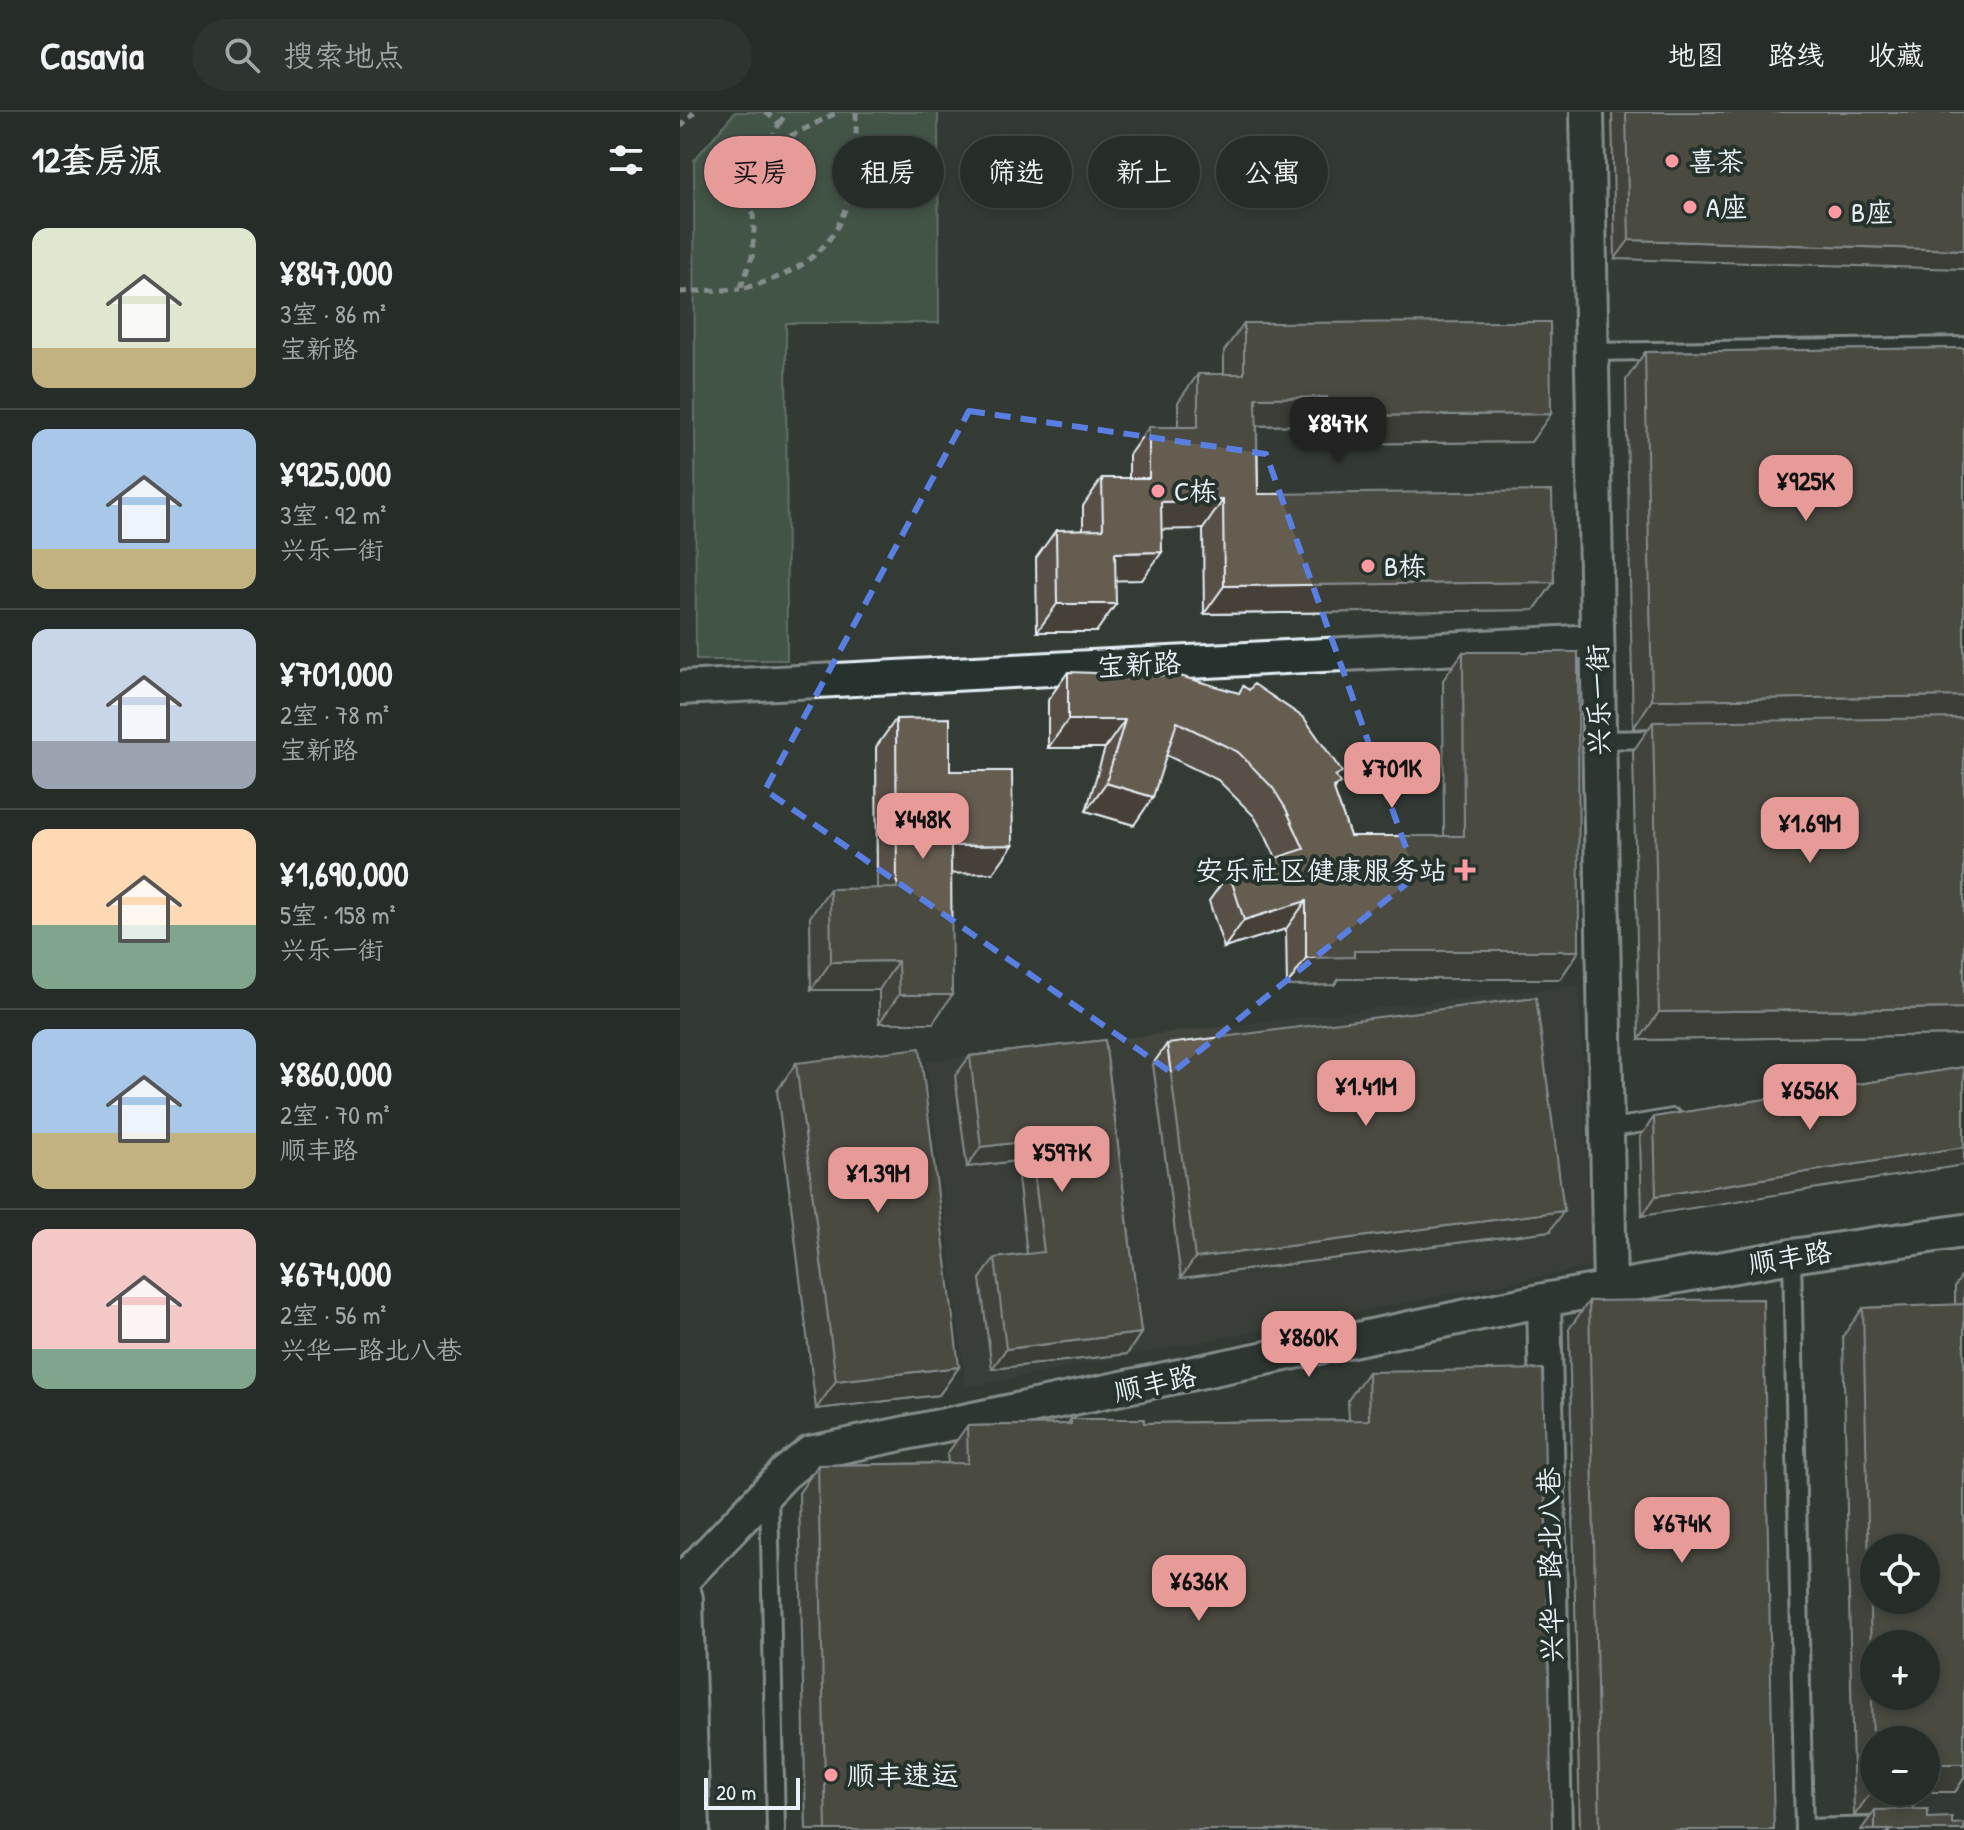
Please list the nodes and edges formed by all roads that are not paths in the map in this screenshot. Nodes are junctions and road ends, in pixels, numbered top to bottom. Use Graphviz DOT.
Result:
graph roads {
  1 [pos="1587,112"];
  2 [pos="1964,346"];
  3 [pos="1591,352"];
  4 [pos="1597,641"];
  5 [pos="680,688"];
  6 [pos="1679,739"];
  7 [pos="1599,740"];
  8 [pos="1685,1116"];
  9 [pos="1607,1129"];
  10 [pos="1964,1231"];
  11 [pos="1792,1256"];
  12 [pos="1610,1288"];
  13 [pos="1544,1300"];
  14 [pos="769,1489"];
  15 [pos="680,1583"];
  16 [pos="680,1599"];
  17 [pos="1906,1826"];
  18 [pos="1804,1829"];
  19 [pos="687,1830"];
  20 [pos="776,1830"];
  21 [pos="1555,1830"];
  1 -- 3 [label="street, 兴乐一街"];
  2 -- 3 [label="lane"];
  3 -- 4 [label="street, 兴乐一街"];
  4 -- 5 [label="street, 宝新路"];
  4 -- 7 [label="street, 兴乐一街"];
  6 -- 7 [label="lane"];
  7 -- 9 [label="street, 兴乐一街"];
  8 -- 9 [label="lane"];
  9 -- 12 [label="street, 兴乐一街"];
  10 -- 11 [label="street, 顺丰路"];
  11 -- 12 [label="street, 顺丰路"];
  11 -- 18 [label="lane"];
  12 -- 13 [label="street, 顺丰路"];
  13 -- 14 [label="street, 顺丰路"];
  13 -- 21 [label="street, 兴华一路北八巷"];
  14 -- 15 [label="street, 顺丰路"];
  14 -- 20 [label="lane"];
  16 -- 19 [label="main road"];
  17 -- 18 [label="lane"];
}
